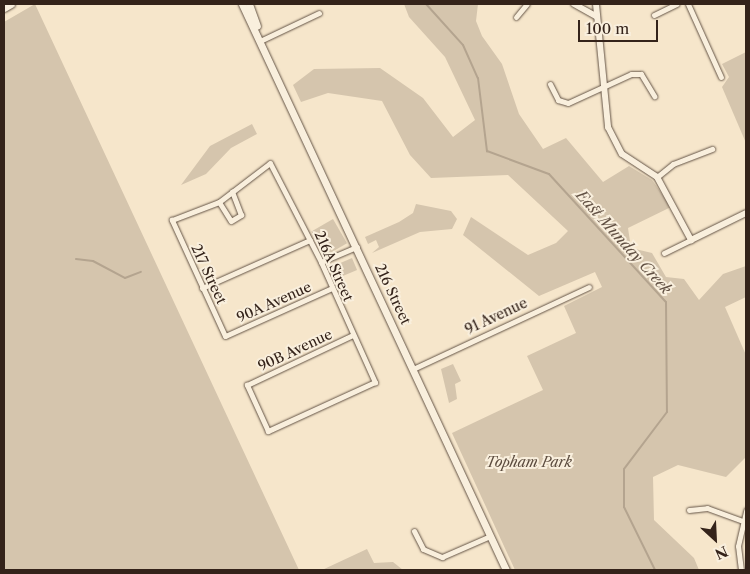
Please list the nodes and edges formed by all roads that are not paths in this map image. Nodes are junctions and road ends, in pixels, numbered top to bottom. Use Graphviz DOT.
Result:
graph roads {
  1 [pos="11,4"];
  2 [pos="242,4"];
  3 [pos="250,4"];
  4 [pos="527,4"];
  5 [pos="574,4"];
  6 [pos="596,4"];
  7 [pos="677,4"];
  8 [pos="688,4"];
  9 [pos="4,8"];
  10 [pos="319,13"];
  11 [pos="654,15"];
  12 [pos="596,16"];
  13 [pos="516,17"];
  14 [pos="257,28"];
  15 [pos="262,40"];
  16 [pos="721,77"];
  17 [pos="550,84"];
  18 [pos="603,87"];
  19 [pos="654,96"];
  20 [pos="712,149"];
  21 [pos="657,177"];
  22 [pos="232,192"];
  23 [pos="219,202"];
  24 [pos="746,213"];
  25 [pos="310,240"];
  26 [pos="691,240"];
  27 [pos="357,247"];
  28 [pos="664,253"];
  29 [pos="321,262"];
  30 [pos="589,287"];
  31 [pos="202,288"];
  32 [pos="332,288"];
  33 [pos="353,335"];
  34 [pos="226,336"];
  35 [pos="413,369"];
  36 [pos="268,432"];
  37 [pos="689,510"];
  38 [pos="746,510"];
  39 [pos="743,521"];
  40 [pos="414,531"];
  41 [pos="490,536"];
  42 [pos="506,570"];
  43 [pos="741,570"];
  1 -- 9 [label="main road"];
  2 -- 14 [label="main road, 216 Street"];
  3 -- 14 [label="main road, 216 Street"];
  4 -- 13 [label="street"];
  5 -- 12 [label="street"];
  6 -- 12 [label="street"];
  7 -- 11 [label="street"];
  8 -- 16 [label="street"];
  10 -- 15 [label="street"];
  12 -- 18 [label="street"];
  14 -- 15 [label="main road, 216 Street"];
  15 -- 27 [label="main road, 216 Street"];
  17 -- 18 [label="street"];
  18 -- 19 [label="street"];
  18 -- 21 [label="street"];
  20 -- 21 [label="street"];
  21 -- 26 [label="street"];
  22 -- 23 [label="street"];
  22 -- 23 [label="street"];
  22 -- 25 [label="street, 216A Street"];
  23 -- 31 [label="street, 217 Street"];
  24 -- 26 [label="street"];
  25 -- 29 [label="street, 216A Street"];
  25 -- 31 [label="street"];
  26 -- 28 [label="street"];
  27 -- 29 [label="street"];
  27 -- 35 [label="main road, 216 Street"];
  29 -- 32 [label="street, 216A Street"];
  30 -- 35 [label="street, 91 Avenue"];
  31 -- 34 [label="street, 217 Street"];
  32 -- 33 [label="street, 216A Street"];
  32 -- 34 [label="street, 90A Avenue"];
  33 -- 36 [label="street, 216A Street"];
  33 -- 36 [label="street, 90B Avenue"];
  35 -- 41 [label="main road, 216 Street"];
  37 -- 39 [label="street"];
  38 -- 39 [label="street"];
  39 -- 43 [label="street"];
  40 -- 41 [label="street"];
  41 -- 42 [label="main road, 216 Street"];
}
